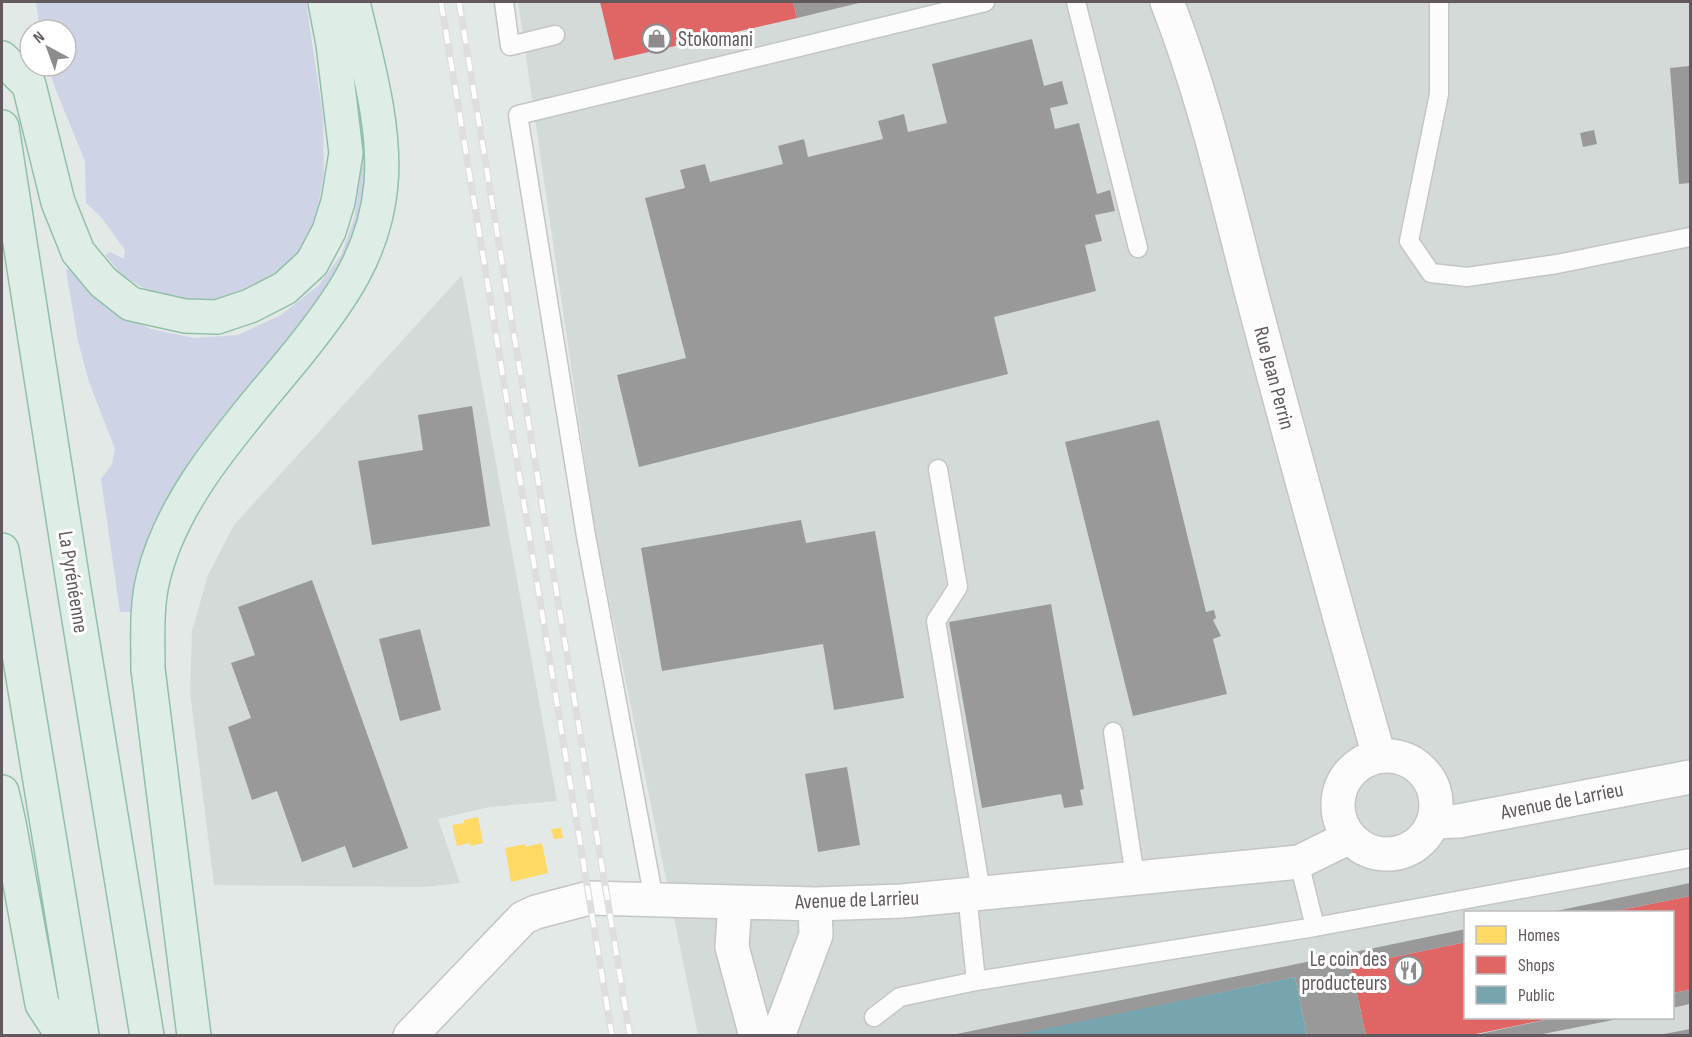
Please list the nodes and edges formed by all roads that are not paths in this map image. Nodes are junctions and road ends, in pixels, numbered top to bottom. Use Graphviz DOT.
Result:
graph roads {
  1 [pos="325,2"];
  2 [pos="353,2"];
  3 [pos="504,2"];
  4 [pos="985,2"];
  5 [pos="1076,2"];
  6 [pos="1167,2"];
  7 [pos="1439,2"];
  8 [pos="555,35"];
  9 [pos="2,58"];
  10 [pos="2,127"];
  11 [pos="1690,237"];
  12 [pos="1138,248"];
  13 [pos="938,469"];
  14 [pos="2,549"];
  15 [pos="1113,732"];
  16 [pos="1379,756"];
  17 [pos="1690,777"];
  18 [pos="2,792"];
  19 [pos="1433,822"];
  20 [pos="1350,837"];
  21 [pos="1690,858"];
  22 [pos="1299,862"];
  23 [pos="1135,877"];
  24 [pos="974,893"];
  25 [pos="654,900"];
  26 [pos="735,902"];
  27 [pos="815,904"];
  28 [pos="1315,927"];
  29 [pos="976,981"];
  30 [pos="874,1017"];
  31 [pos="63,1035"];
  32 [pos="82,1035"];
  33 [pos="147,1035"];
  34 [pos="194,1035"];
  35 [pos="410,1035"];
  36 [pos="756,1035"];
  37 [pos="778,1035"];
  1 -- 9 [label="highway"];
  2 -- 34 [label="highway"];
  3 -- 8 [label="lane"];
  4 -- 25 [label="lane"];
  5 -- 12 [label="lane"];
  6 -- 16 [label="street, Rue Jean Perrin"];
  7 -- 11 [label="lane"];
  10 -- 33 [label="highway, La Pyrénéenne"];
  13 -- 24 [label="lane"];
  14 -- 32 [label="highway"];
  15 -- 23 [label="lane"];
  16 -- 19 [label="street"];
  16 -- 20 [label="street"];
  17 -- 19 [label="street, Avenue de Larrieu"];
  18 -- 31 [label="highway"];
  19 -- 20 [label="street"];
  20 -- 22 [label="street, Avenue de Larrieu"];
  21 -- 28 [label="lane"];
  22 -- 23 [label="street, Avenue de Larrieu"];
  22 -- 28 [label="lane"];
  23 -- 24 [label="street, Avenue de Larrieu"];
  24 -- 27 [label="street, Avenue de Larrieu"];
  24 -- 29 [label="lane"];
  25 -- 26 [label="street, Avenue de Larrieu"];
  25 -- 35 [label="street, Avenue de Larrieu"];
  26 -- 27 [label="street, Avenue de Larrieu"];
  26 -- 36 [label="street"];
  27 -- 37 [label="street"];
  28 -- 29 [label="lane"];
  29 -- 30 [label="lane"];
}
